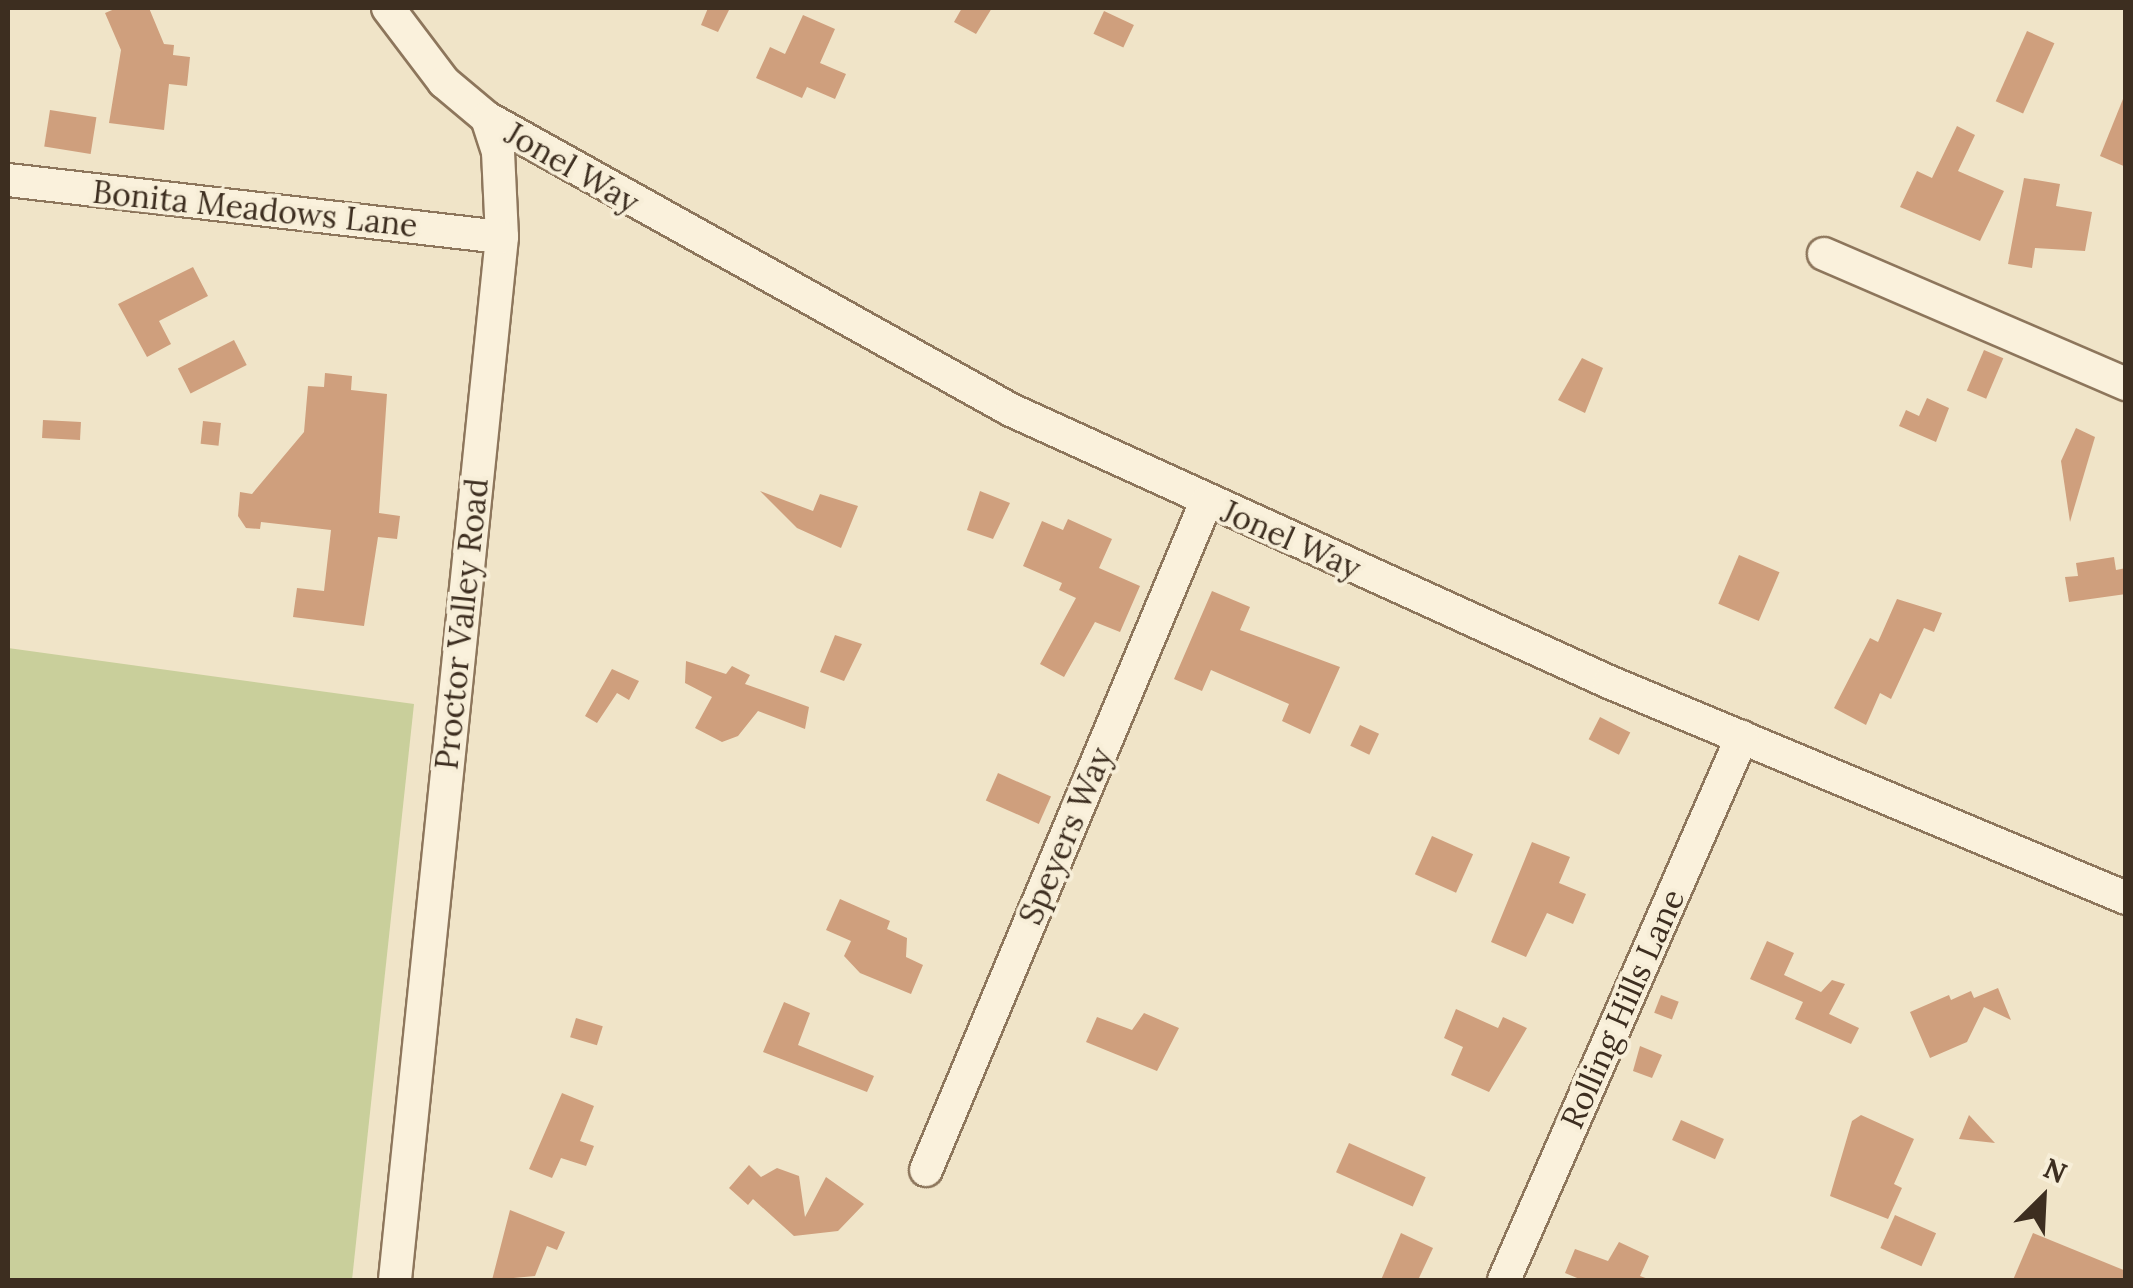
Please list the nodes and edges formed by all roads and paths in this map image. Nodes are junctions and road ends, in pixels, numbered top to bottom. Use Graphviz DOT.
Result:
graph roads {
  1 [pos="388,8"];
  2 [pos="487,118"];
  3 [pos="8,180"];
  4 [pos="502,237"];
  5 [pos="1824,254"];
  6 [pos="2126,384"];
  7 [pos="1206,502"];
  8 [pos="1742,738"];
  9 [pos="2126,898"];
  10 [pos="926,1170"];
  11 [pos="395,1280"];
  12 [pos="1504,1280"];
  1 -- 2 [label="street"];
  2 -- 4 [label="street, Proctor Valley Road"];
  2 -- 7 [label="street, Jonel Way"];
  3 -- 4 [label="street, Bonita Meadows Lane"];
  4 -- 11 [label="street, Proctor Valley Road"];
  5 -- 6 [label="street"];
  7 -- 8 [label="street, Jonel Way"];
  7 -- 10 [label="street, Speyers Way"];
  8 -- 9 [label="street, Jonel Way"];
  8 -- 12 [label="street, Rolling Hills Lane"];
}
